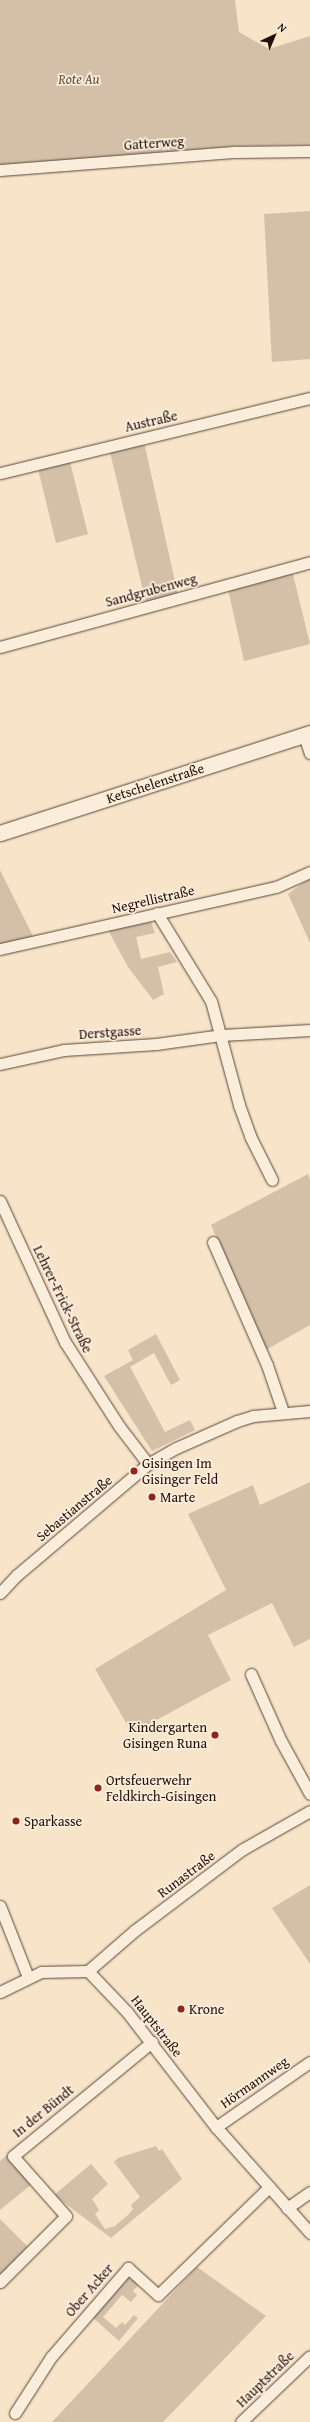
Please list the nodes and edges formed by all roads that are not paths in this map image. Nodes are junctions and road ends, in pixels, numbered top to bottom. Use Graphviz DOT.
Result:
graph roads {
  1 [pos="310,151"];
  2 [pos="0,170"];
  3 [pos="310,398"];
  4 [pos="0,473"];
  5 [pos="310,562"];
  6 [pos="0,647"];
  7 [pos="307,734"];
  8 [pos="310,753"];
  9 [pos="0,833"];
  10 [pos="310,872"];
  11 [pos="157,913"];
  12 [pos="0,949"];
  13 [pos="310,1030"];
  14 [pos="222,1034"];
  15 [pos="0,1064"];
  16 [pos="272,1180"];
  17 [pos="0,1201"];
  18 [pos="213,1242"];
  19 [pos="310,1411"];
  20 [pos="283,1412"];
  21 [pos="148,1464"];
  22 [pos="0,1593"];
  23 [pos="250,1674"];
  24 [pos="310,1794"];
  25 [pos="310,1811"];
  26 [pos="0,1906"];
  27 [pos="88,1971"];
  28 [pos="28,1977"];
  29 [pos="0,1992"];
  30 [pos="152,2042"];
  31 [pos="310,2062"];
  32 [pos="216,2127"];
  33 [pos="269,2187"];
  34 [pos="310,2192"];
  35 [pos="287,2208"];
  36 [pos="310,2233"];
  37 [pos="0,2282"];
  38 [pos="310,2356"];
  39 [pos="15,2413"];
  40 [pos="241,2422"];
  1 -- 2 [label="street, Gatterweg"];
  3 -- 4 [label="street, Austraße"];
  5 -- 6 [label="street, Sandgrubenweg"];
  7 -- 8 [label="street"];
  7 -- 9 [label="main road, Ketschelenstraße"];
  10 -- 11 [label="street, Negrellistraße"];
  11 -- 12 [label="street, Negrellistraße"];
  11 -- 14 [label="street"];
  13 -- 14 [label="street, Derstgasse"];
  14 -- 15 [label="street, Derstgasse"];
  14 -- 16 [label="street"];
  17 -- 21 [label="street, Lehrer-Frick-Straße"];
  18 -- 20 [label="street"];
  19 -- 20 [label="street, Sebastianstraße"];
  20 -- 21 [label="street, Sebastianstraße"];
  21 -- 22 [label="street, Sebastianstraße"];
  23 -- 24 [label="street"];
  25 -- 27 [label="street, Runastraße"];
  26 -- 28 [label="street"];
  27 -- 28 [label="street"];
  27 -- 30 [label="street, Hauptstraße"];
  28 -- 29 [label="street"];
  30 -- 32 [label="street, Hauptstraße"];
  30 -- 37 [label="street, In der Bündt"];
  31 -- 32 [label="street, Hörmannweg"];
  32 -- 33 [label="street, Hauptstraße"];
  33 -- 35 [label="street, Hauptstraße"];
  33 -- 39 [label="street, Ober Acker"];
  34 -- 35 [label="street"];
  35 -- 36 [label="street, Hauptstraße"];
  38 -- 40 [label="street, Hauptstraße"];
}
